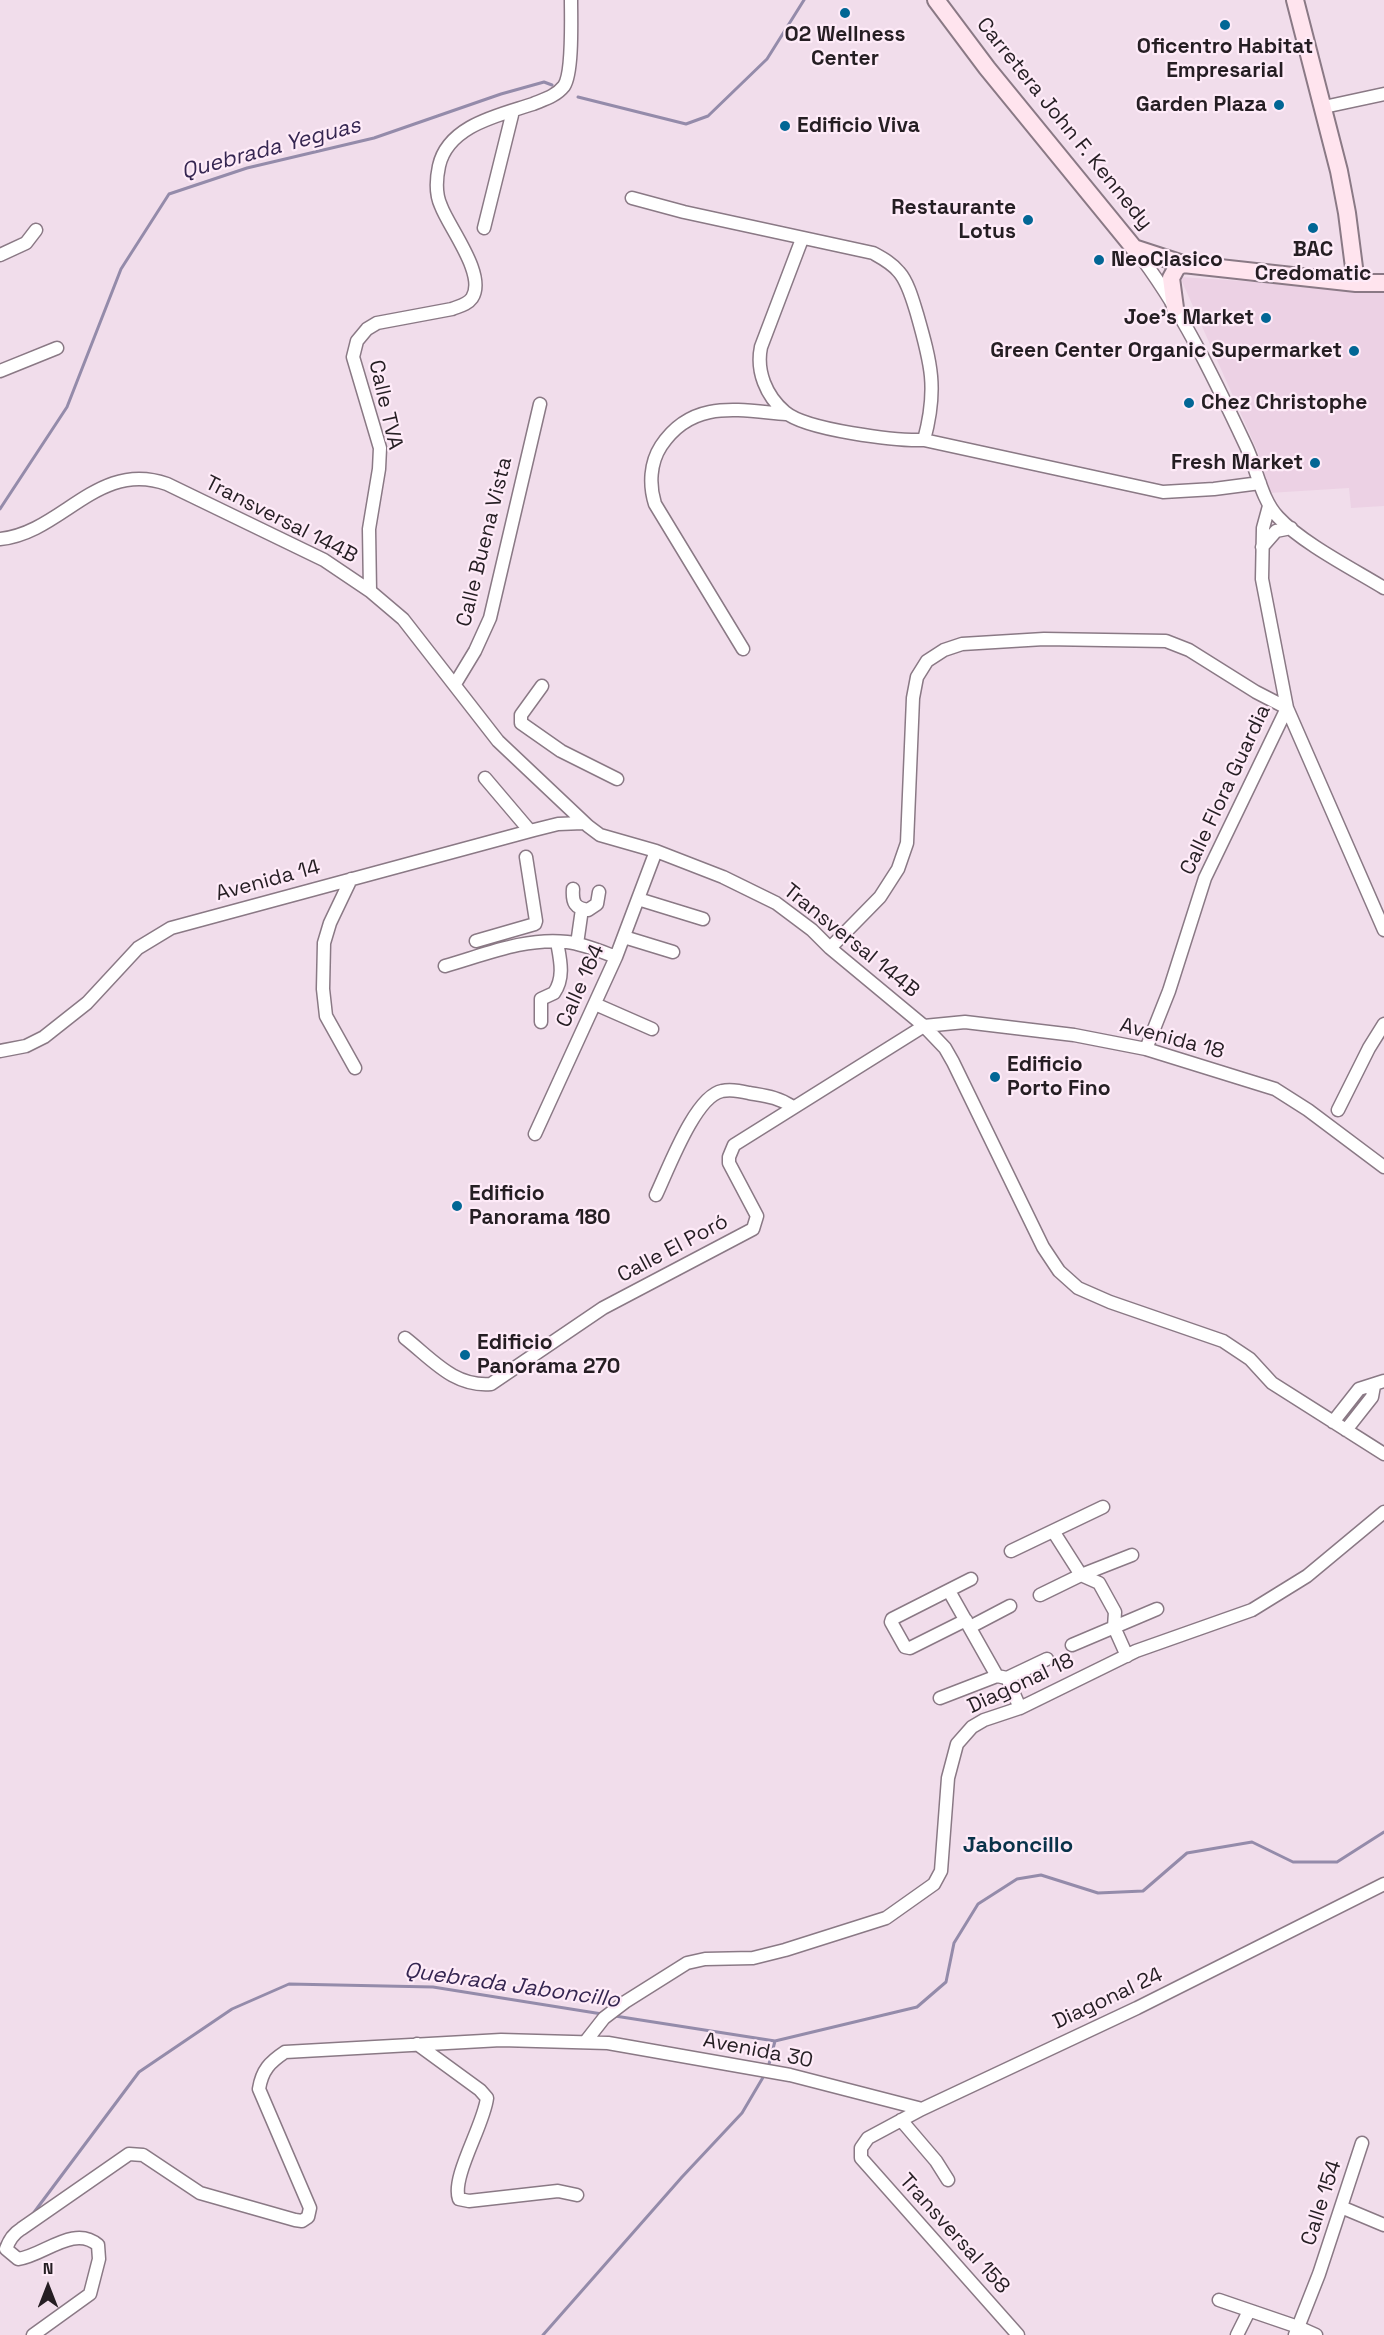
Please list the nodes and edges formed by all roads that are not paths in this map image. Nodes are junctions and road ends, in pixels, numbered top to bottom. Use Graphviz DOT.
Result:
graph roads {
  1 [pos="571,0"];
  2 [pos="936,0"];
  3 [pos="1294,0"];
  4 [pos="1384,94"];
  5 [pos="1323,107"];
  6 [pos="513,111"];
  7 [pos="632,198"];
  8 [pos="484,228"];
  9 [pos="36,231"];
  10 [pos="802,239"];
  11 [pos="1134,248"];
  12 [pos="0,255"];
  13 [pos="1183,264"];
  14 [pos="1356,283"];
  15 [pos="1384,283"];
  16 [pos="1175,308"];
  17 [pos="57,348"];
  18 [pos="0,370"];
  19 [pos="540,404"];
  20 [pos="786,414"];
  21 [pos="924,440"];
  22 [pos="1260,483"];
  23 [pos="1269,506"];
  24 [pos="1291,528"];
  25 [pos="0,539"];
  26 [pos="1261,548"];
  27 [pos="1384,588"];
  28 [pos="370,591"];
  29 [pos="743,649"];
  30 [pos="455,684"];
  31 [pos="543,686"];
  32 [pos="1287,708"];
  33 [pos="485,778"];
  34 [pos="616,779"];
  35 [pos="583,823"];
  36 [pos="530,831"];
  37 [pos="656,851"];
  38 [pos="526,857"];
  39 [pos="351,879"];
  40 [pos="573,889"];
  41 [pos="599,892"];
  42 [pos="638,899"];
  43 [pos="582,909"];
  44 [pos="703,920"];
  45 [pos="1384,930"];
  46 [pos="624,937"];
  47 [pos="557,942"];
  48 [pos="577,944"];
  49 [pos="830,948"];
  50 [pos="672,952"];
  51 [pos="488,954"];
  52 [pos="616,957"];
  53 [pos="446,966"];
  54 [pos="595,1004"];
  55 [pos="541,1022"];
  56 [pos="1384,1024"];
  57 [pos="924,1026"];
  58 [pos="652,1029"];
  59 [pos="1146,1049"];
  60 [pos="0,1051"];
  61 [pos="355,1068"];
  62 [pos="793,1107"];
  63 [pos="1338,1110"];
  64 [pos="535,1134"];
  65 [pos="1384,1167"];
  66 [pos="656,1195"];
  67 [pos="405,1338"];
  68 [pos="1379,1384"];
  69 [pos="1333,1422"];
  70 [pos="1346,1430"];
  71 [pos="1384,1454"];
  72 [pos="1103,1507"];
  73 [pos="1384,1512"];
  74 [pos="1053,1532"];
  75 [pos="1011,1551"];
  76 [pos="1132,1555"];
  77 [pos="1081,1575"];
  78 [pos="971,1579"];
  79 [pos="949,1591"];
  80 [pos="1040,1595"];
  81 [pos="1010,1605"];
  82 [pos="1157,1609"];
  83 [pos="968,1623"];
  84 [pos="1114,1627"];
  85 [pos="1072,1645"];
  86 [pos="1127,1656"];
  87 [pos="1047,1659"];
  88 [pos="1002,1677"];
  89 [pos="940,1698"];
  90 [pos="1020,1708"];
  91 [pos="1384,1884"];
  92 [pos="586,2041"];
  93 [pos="417,2044"];
  94 [pos="922,2109"];
  95 [pos="901,2120"];
  96 [pos="1362,2143"];
  97 [pos="861,2158"];
  98 [pos="948,2180"];
  99 [pos="577,2194"];
  100 [pos="1341,2207"];
  101 [pos="1384,2225"];
  102 [pos="1219,2300"];
  103 [pos="1249,2311"];
  104 [pos="1297,2331"];
  105 [pos="33,2335"];
  106 [pos="1018,2335"];
  107 [pos="1237,2335"];
  108 [pos="1316,2335"];
  1 -- 6 [label="street, Calle TVA"];
  2 -- 11 [label="main road, Carretera John F. Kennedy"];
  3 -- 5 [label="main road"];
  4 -- 5 [label="street"];
  5 -- 14 [label="main road"];
  6 -- 8 [label="street"];
  6 -- 28 [label="street, Calle TVA"];
  7 -- 10 [label="street"];
  9 -- 12 [label="street"];
  10 -- 20 [label="street"];
  10 -- 21 [label="street"];
  11 -- 13 [label="main road, Carretera John F. Kennedy"];
  11 -- 16 [label="street"];
  13 -- 14 [label="main road, Carretera John F. Kennedy"];
  13 -- 16 [label="main road"];
  14 -- 15 [label="main road, Carretera John F. Kennedy"];
  16 -- 22 [label="street"];
  17 -- 18 [label="street"];
  19 -- 30 [label="street, Calle Buena Vista"];
  20 -- 21 [label="street"];
  20 -- 29 [label="street"];
  21 -- 22 [label="street"];
  22 -- 23 [label="street"];
  23 -- 24 [label="street"];
  23 -- 26 [label="street, Calle Flora Guardia"];
  24 -- 26 [label="street"];
  24 -- 27 [label="street"];
  25 -- 28 [label="street, Transversal 144B"];
  26 -- 32 [label="street, Calle Flora Guardia"];
  28 -- 30 [label="street, Transversal 144B"];
  30 -- 35 [label="street, Transversal 144B"];
  31 -- 34 [label="street"];
  32 -- 45 [label="street"];
  32 -- 49 [label="street"];
  32 -- 59 [label="street, Calle Flora Guardia"];
  33 -- 36 [label="street"];
  35 -- 36 [label="street, Avenida 14"];
  35 -- 37 [label="street, Transversal 144B"];
  36 -- 39 [label="street, Avenida 14"];
  37 -- 42 [label="street, Calle 164"];
  37 -- 49 [label="street, Transversal 144B"];
  38 -- 51 [label="street"];
  39 -- 60 [label="street, Avenida 14"];
  39 -- 61 [label="street"];
  40 -- 43 [label="street"];
  41 -- 43 [label="street"];
  42 -- 44 [label="street"];
  42 -- 46 [label="street, Calle 164"];
  43 -- 48 [label="street"];
  46 -- 50 [label="street"];
  46 -- 52 [label="street, Calle 164"];
  47 -- 48 [label="street"];
  47 -- 51 [label="street"];
  47 -- 55 [label="street"];
  48 -- 52 [label="street"];
  49 -- 57 [label="street, Transversal 144B"];
  51 -- 53 [label="street"];
  52 -- 54 [label="street, Calle 164"];
  54 -- 58 [label="street"];
  54 -- 64 [label="street, Calle 164"];
  56 -- 63 [label="street"];
  57 -- 59 [label="street, Avenida 18"];
  57 -- 62 [label="street, Calle El Poró"];
  57 -- 69 [label="street, Transversal 144B"];
  59 -- 65 [label="street, Avenida 18"];
  62 -- 66 [label="street"];
  62 -- 67 [label="street, Calle El Poró"];
  68 -- 69 [label="street"];
  68 -- 70 [label="street"];
  69 -- 70 [label="street, Transversal 144B"];
  70 -- 71 [label="street, Transversal 144B"];
  72 -- 74 [label="street"];
  73 -- 86 [label="street, Diagonal 18"];
  74 -- 75 [label="street"];
  74 -- 77 [label="street"];
  76 -- 77 [label="street"];
  77 -- 80 [label="street"];
  77 -- 84 [label="street"];
  78 -- 79 [label="street"];
  79 -- 83 [label="street"];
  79 -- 83 [label="street"];
  81 -- 83 [label="street"];
  82 -- 84 [label="street"];
  83 -- 88 [label="street"];
  84 -- 85 [label="street"];
  84 -- 86 [label="street"];
  86 -- 90 [label="street, Diagonal 18"];
  87 -- 88 [label="street"];
  88 -- 89 [label="street"];
  88 -- 90 [label="street"];
  90 -- 92 [label="street, Diagonal 18"];
  91 -- 94 [label="street, Diagonal 24"];
  92 -- 93 [label="street, Avenida 30"];
  92 -- 94 [label="street, Avenida 30"];
  93 -- 99 [label="street"];
  93 -- 105 [label="street, Avenida 30"];
  94 -- 95 [label="street, Diagonal 24"];
  95 -- 97 [label="street, Diagonal 24"];
  95 -- 98 [label="street"];
  96 -- 100 [label="street, Calle 154"];
  97 -- 106 [label="street, Transversal 158"];
  100 -- 101 [label="street"];
  100 -- 104 [label="street, Calle 154"];
  102 -- 103 [label="street"];
  103 -- 104 [label="street"];
  103 -- 107 [label="street"];
  104 -- 108 [label="street"];
}
